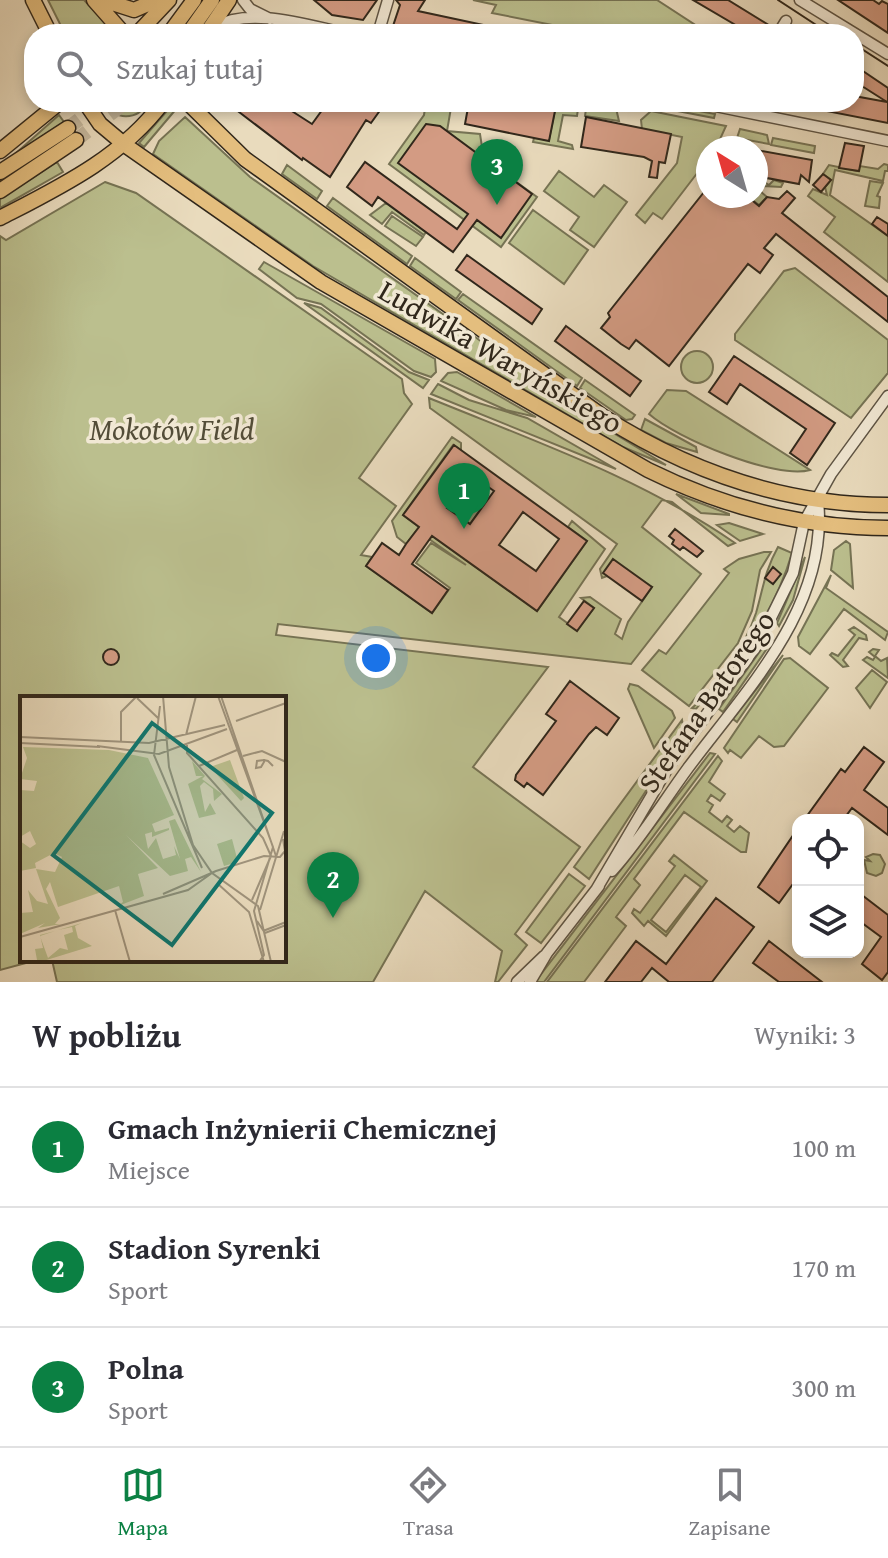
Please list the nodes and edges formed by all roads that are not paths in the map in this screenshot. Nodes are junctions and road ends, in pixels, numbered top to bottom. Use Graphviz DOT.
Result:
graph roads {
  1 [pos="33,0"];
  2 [pos="94,0"];
  3 [pos="103,0"];
  4 [pos="157,0"];
  5 [pos="169,0"];
  6 [pos="194,0"];
  7 [pos="212,0"];
  8 [pos="229,0"];
  9 [pos="243,0"];
  10 [pos="388,0"];
  11 [pos="800,0"];
  12 [pos="270,19"];
  13 [pos="786,21"];
  14 [pos="45,24"];
  15 [pos="115,24"];
  16 [pos="146,24"];
  17 [pos="176,24"];
  18 [pos="195,24"];
  19 [pos="212,24"];
  20 [pos="221,24"];
  21 [pos="296,24"];
  22 [pos="380,24"];
  23 [pos="784,24"];
  24 [pos="839,24"];
  25 [pos="864,39"];
  26 [pos="888,54"];
  27 [pos="48,112"];
  28 [pos="92,112"];
  29 [pos="154,112"];
  30 [pos="197,112"];
  31 [pos="761,112"];
  32 [pos="888,141"];
  33 [pos="125,145"];
  34 [pos="0,151"];
  35 [pos="0,172"];
  36 [pos="0,191"];
  37 [pos="0,218"];
  38 [pos="888,396"];
  39 [pos="818,501"];
  40 [pos="888,505"];
  41 [pos="804,522"];
  42 [pos="821,524"];
  43 [pos="888,528"];
  44 [pos="767,627"];
  45 [pos="785,636"];
  46 [pos="698,725"];
  47 [pos="713,735"];
  48 [pos="596,890"];
  49 [pos="545,955"];
  50 [pos="517,982"];
  51 [pos="530,982"];
  1 -- 14 [label="main road"];
  2 -- 15 [label="main road"];
  3 -- 4 [label="main road"];
  5 -- 16 [label="main road"];
  6 -- 17 [label="main road"];
  7 -- 18 [label="main road"];
  8 -- 19 [label="main road"];
  9 -- 12 [label="street"];
  10 -- 22 [label="street"];
  11 -- 24 [label="street"];
  12 -- 20 [label="street"];
  12 -- 21 [label="street"];
  13 -- 23 [label="street"];
  25 -- 26 [label="street"];
  27 -- 34 [label="main road"];
  28 -- 33 [label="main road, Ludwika Waryńskiego"];
  29 -- 33 [label="main road"];
  30 -- 39 [label="main road, Ludwika Waryńskiego"];
  31 -- 32 [label="street"];
  33 -- 37 [label="main road"];
  33 -- 41 [label="main road, Ludwika Waryńskiego"];
  35 -- 36 [label="main road"];
  38 -- 39 [label="street"];
  39 -- 40 [label="main road, Ludwika Waryńskiego"];
  39 -- 41 [label="street"];
  39 -- 42 [label="street, Stefana Batorego"];
  41 -- 42 [label="main road, Ludwika Waryńskiego"];
  41 -- 44 [label="street, Stefana Batorego"];
  42 -- 43 [label="main road, Ludwika Waryńskiego"];
  42 -- 45 [label="street, Stefana Batorego"];
  44 -- 45 [label="street"];
  44 -- 46 [label="street, Stefana Batorego"];
  45 -- 47 [label="street, Stefana Batorego"];
  46 -- 47 [label="street"];
  46 -- 48 [label="street, Stefana Batorego"];
  47 -- 48 [label="street, Stefana Batorego"];
  48 -- 49 [label="street, Stefana Batorego"];
  49 -- 50 [label="street, Stefana Batorego"];
  49 -- 51 [label="street, Stefana Batorego"];
}
